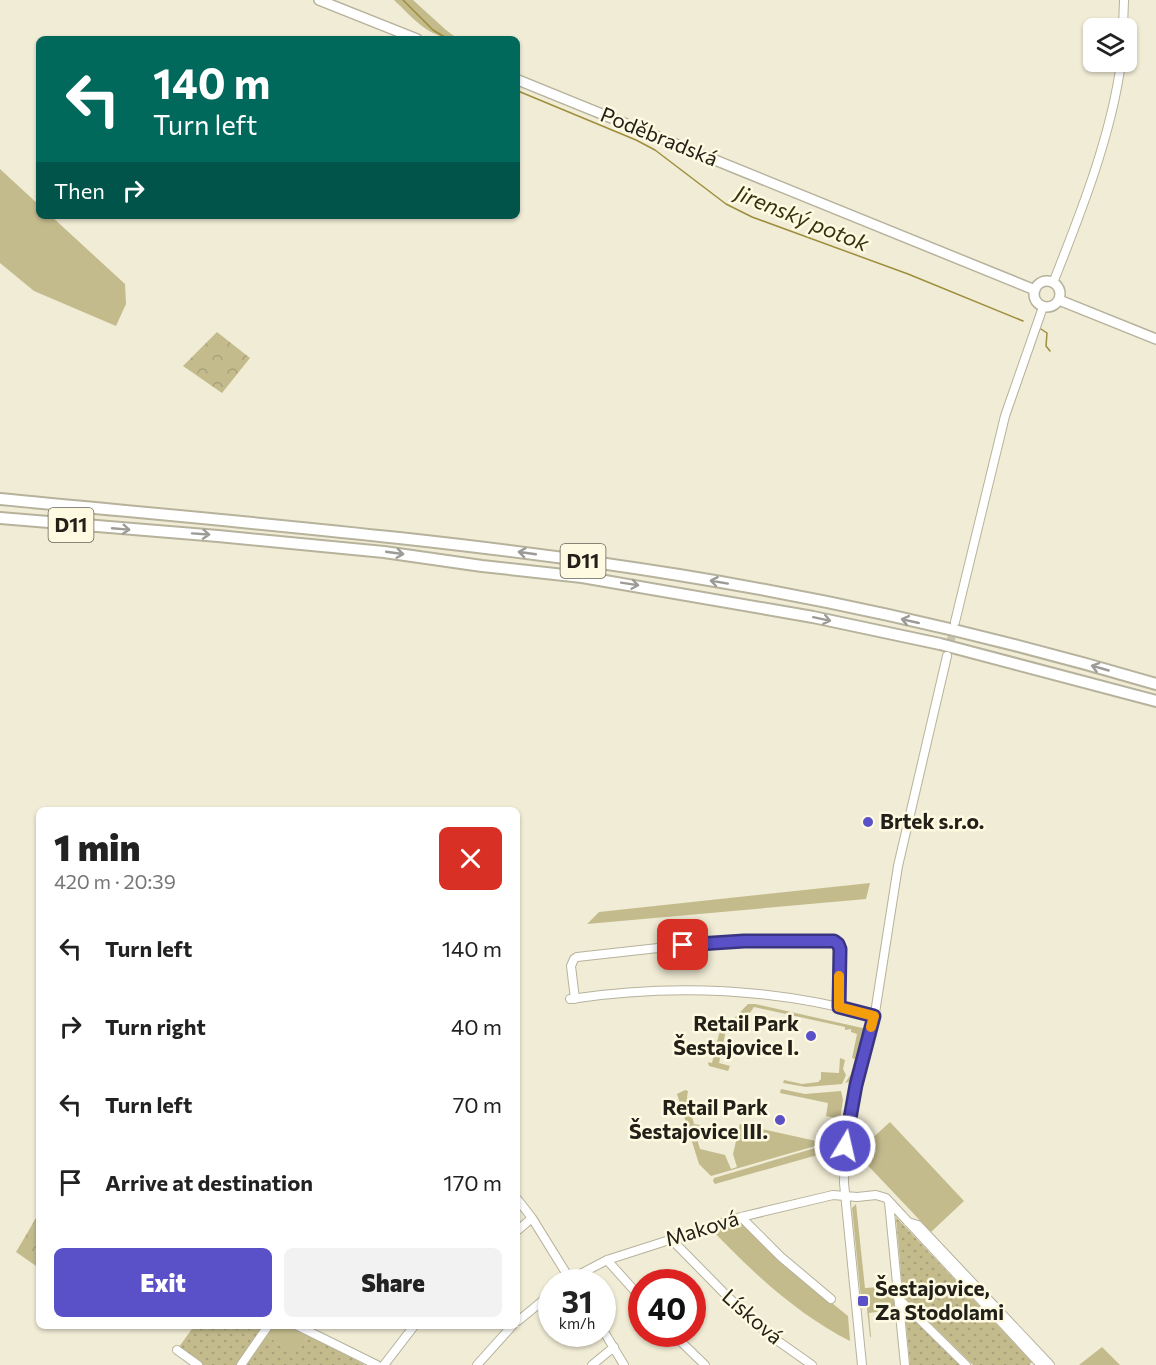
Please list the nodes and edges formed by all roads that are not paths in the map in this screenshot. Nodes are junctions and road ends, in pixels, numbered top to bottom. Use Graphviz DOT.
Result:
graph roads {
  1 [pos="319,0"];
  2 [pos="1124,0"];
  3 [pos="1123,18"];
  4 [pos="409,36"];
  5 [pos="1119,72"];
  6 [pos="520,81"];
  7 [pos="1053,283"];
  8 [pos="1035,290"];
  9 [pos="1059,300"];
  10 [pos="1043,307"];
  11 [pos="1156,339"];
  12 [pos="0,499"];
  13 [pos="0,518"];
  14 [pos="955,622"];
  15 [pos="947,656"];
  16 [pos="1156,684"];
  17 [pos="1156,701"];
  18 [pos="839,1007"];
  19 [pos="874,1016"];
  20 [pos="845,1196"];
  21 [pos="889,1202"];
  22 [pos="520,1203"];
  23 [pos="741,1217"];
  24 [pos="532,1218"];
  25 [pos="906,1221"];
  26 [pos="520,1228"];
  27 [pos="670,1238"];
  28 [pos="607,1260"];
  29 [pos="562,1269"];
  30 [pos="591,1269"];
  31 [pos="628,1283"];
  32 [pos="898,1298"];
  33 [pos="831,1299"];
  34 [pos="538,1305"];
  35 [pos="520,1319"];
  36 [pos="266,1329"];
  37 [pos="312,1329"];
  38 [pos="412,1329"];
  39 [pos="509,1329"];
  40 [pos="614,1347"];
  41 [pos="686,1347"];
  42 [pos="177,1350"];
  43 [pos="905,1364"];
  44 [pos="198,1365"];
  45 [pos="241,1365"];
  46 [pos="377,1365"];
  47 [pos="384,1365"];
  48 [pos="477,1365"];
  49 [pos="592,1365"];
  50 [pos="624,1365"];
  51 [pos="705,1365"];
  52 [pos="812,1365"];
  53 [pos="862,1365"];
  54 [pos="966,1365"];
  55 [pos="1041,1365"];
  56 [pos="1050,1365"];
  1 -- 4 [label="main road"];
  2 -- 3 [label="street"];
  5 -- 7 [label="street"];
  6 -- 8 [label="main road, Poděbradská"];
  7 -- 8 [label="main road"];
  7 -- 9 [label="main road"];
  8 -- 10 [label="main road"];
  9 -- 10 [label="main road"];
  9 -- 11 [label="main road"];
  10 -- 14 [label="street"];
  16 -- 12 [label="highway, D11, one-way"];
  13 -- 17 [label="highway, D11, one-way"];
  15 -- 19 [label="street"];
  18 -- 18 [label="street"];
  18 -- 19 [label="street"];
  19 -- 20 [label="street"];
  20 -- 21 [label="street, Maková"];
  20 -- 23 [label="street, Maková"];
  20 -- 53 [label="street"];
  21 -- 25 [label="street"];
  21 -- 32 [label="street"];
  22 -- 24 [label="street"];
  23 -- 27 [label="street, Maková"];
  23 -- 33 [label="street"];
  24 -- 26 [label="street"];
  24 -- 29 [label="street"];
  25 -- 55 [label="street"];
  25 -- 56 [label="street"];
  27 -- 28 [label="street, Maková"];
  27 -- 52 [label="street, Lísková"];
  28 -- 30 [label="street, Maková"];
  28 -- 31 [label="street"];
  32 -- 43 [label="street"];
  32 -- 54 [label="street"];
  34 -- 35 [label="street"];
  36 -- 45 [label="street"];
  37 -- 46 [label="street"];
  38 -- 47 [label="street"];
  39 -- 48 [label="street"];
  40 -- 49 [label="street"];
  40 -- 50 [label="street"];
  41 -- 51 [label="street"];
  42 -- 44 [label="street"];
}
